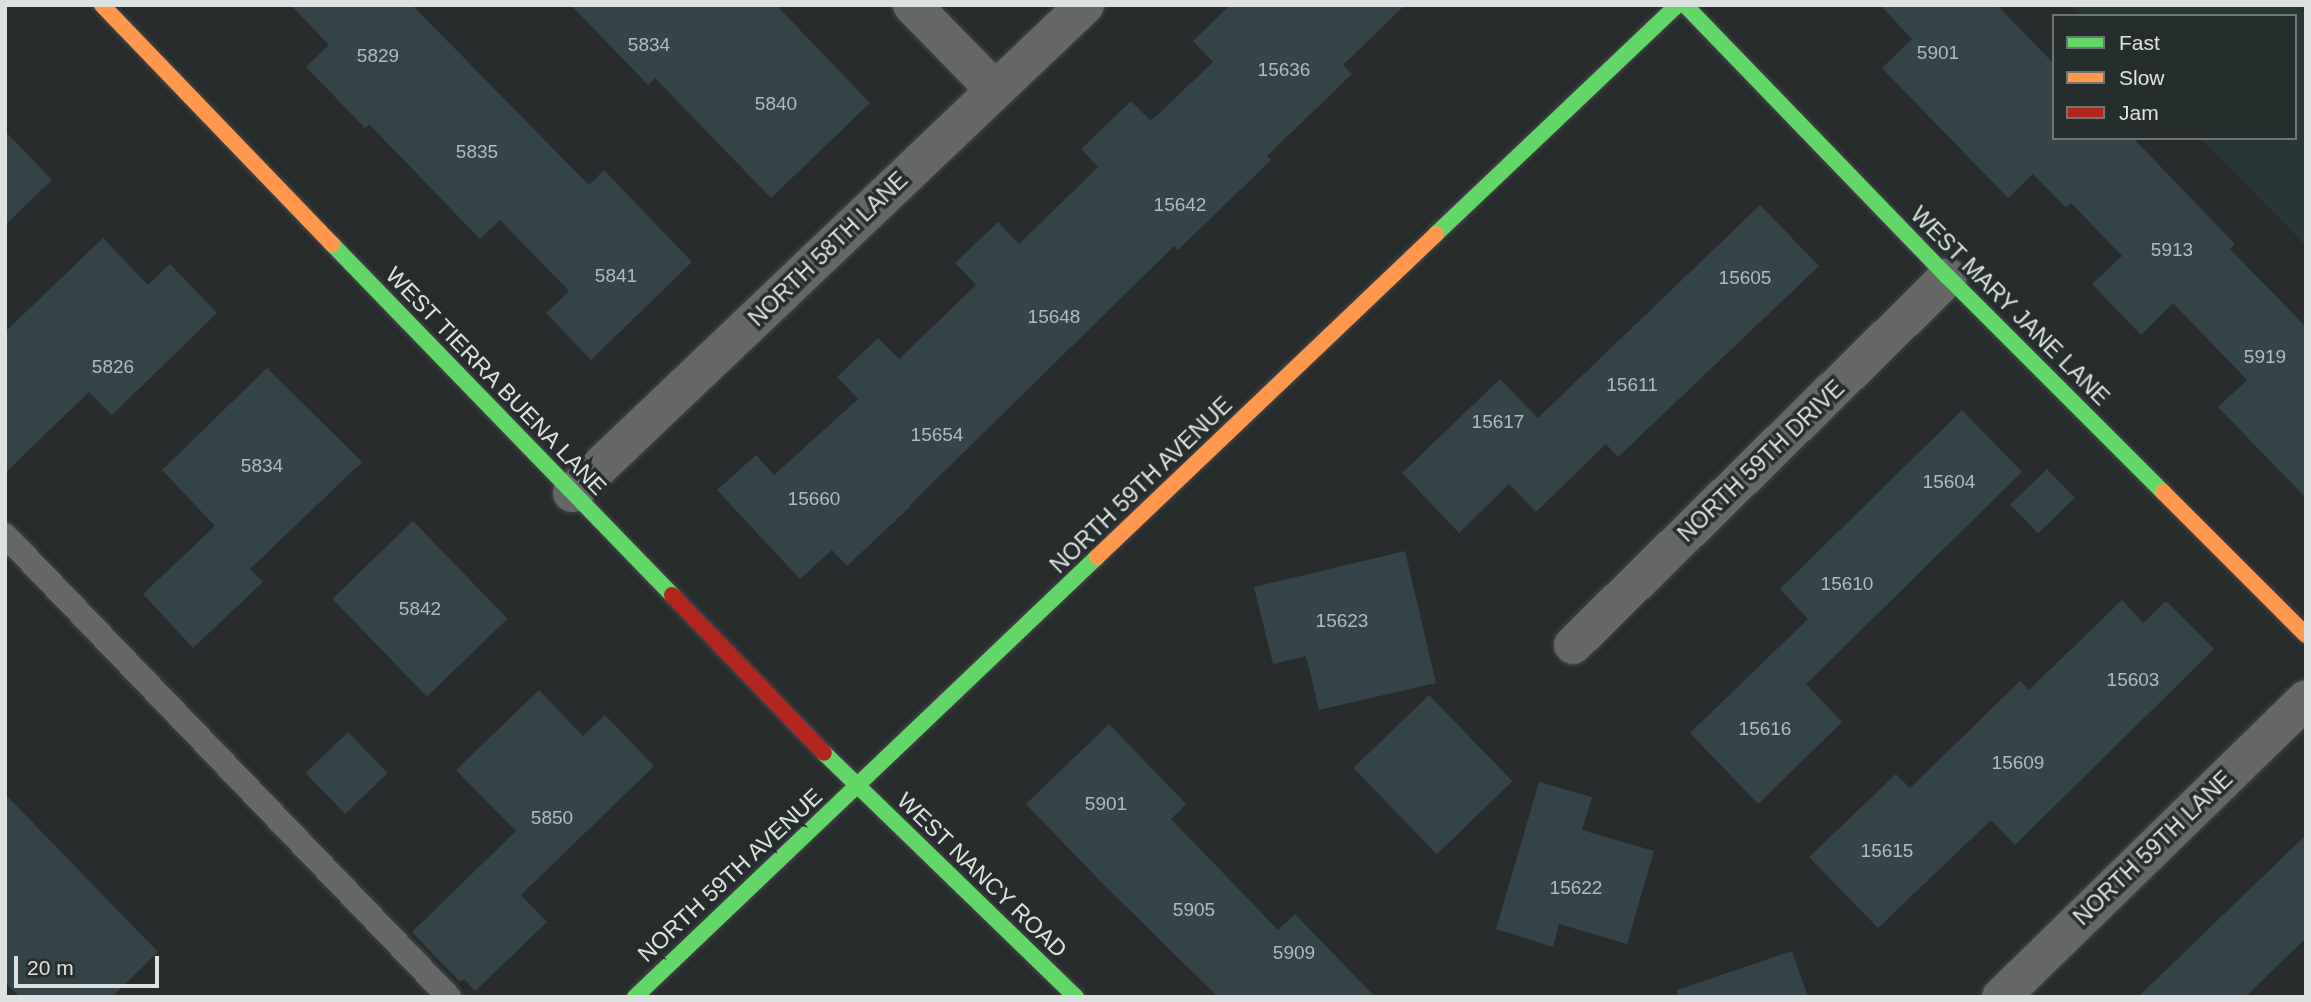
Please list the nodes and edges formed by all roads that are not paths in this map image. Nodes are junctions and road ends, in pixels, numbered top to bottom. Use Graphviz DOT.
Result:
graph roads {
  1 [pos="102,5"];
  2 [pos="912,5"];
  3 [pos="1085,5"];
  4 [pos="1677,5"];
  5 [pos="1685,5"];
  6 [pos="995,90"];
  7 [pos="1948,277"];
  8 [pos="572,493"];
  9 [pos="5,535"];
  10 [pos="2306,635"];
  11 [pos="1573,645"];
  12 [pos="2306,699"];
  13 [pos="857,786"];
  14 [pos="449,997"];
  15 [pos="635,997"];
  16 [pos="1076,997"];
  17 [pos="2001,997"];
  1 -- 8 [label="street, WEST TIERRA BUENA LANE"];
  2 -- 6 [label="street"];
  3 -- 6 [label="street, NORTH 58TH LANE"];
  4 -- 13 [label="street, NORTH 59TH AVENUE"];
  5 -- 7 [label="street, WEST MARY JANE LANE"];
  6 -- 8 [label="street, NORTH 58TH LANE"];
  7 -- 10 [label="street, WEST MARY JANE LANE"];
  7 -- 11 [label="street, NORTH 59TH DRIVE"];
  8 -- 13 [label="street, WEST TIERRA BUENA LANE"];
  9 -- 14 [label="lane"];
  12 -- 17 [label="street, NORTH 59TH LANE"];
  13 -- 15 [label="street, NORTH 59TH AVENUE"];
  13 -- 16 [label="street, WEST NANCY ROAD"];
}
